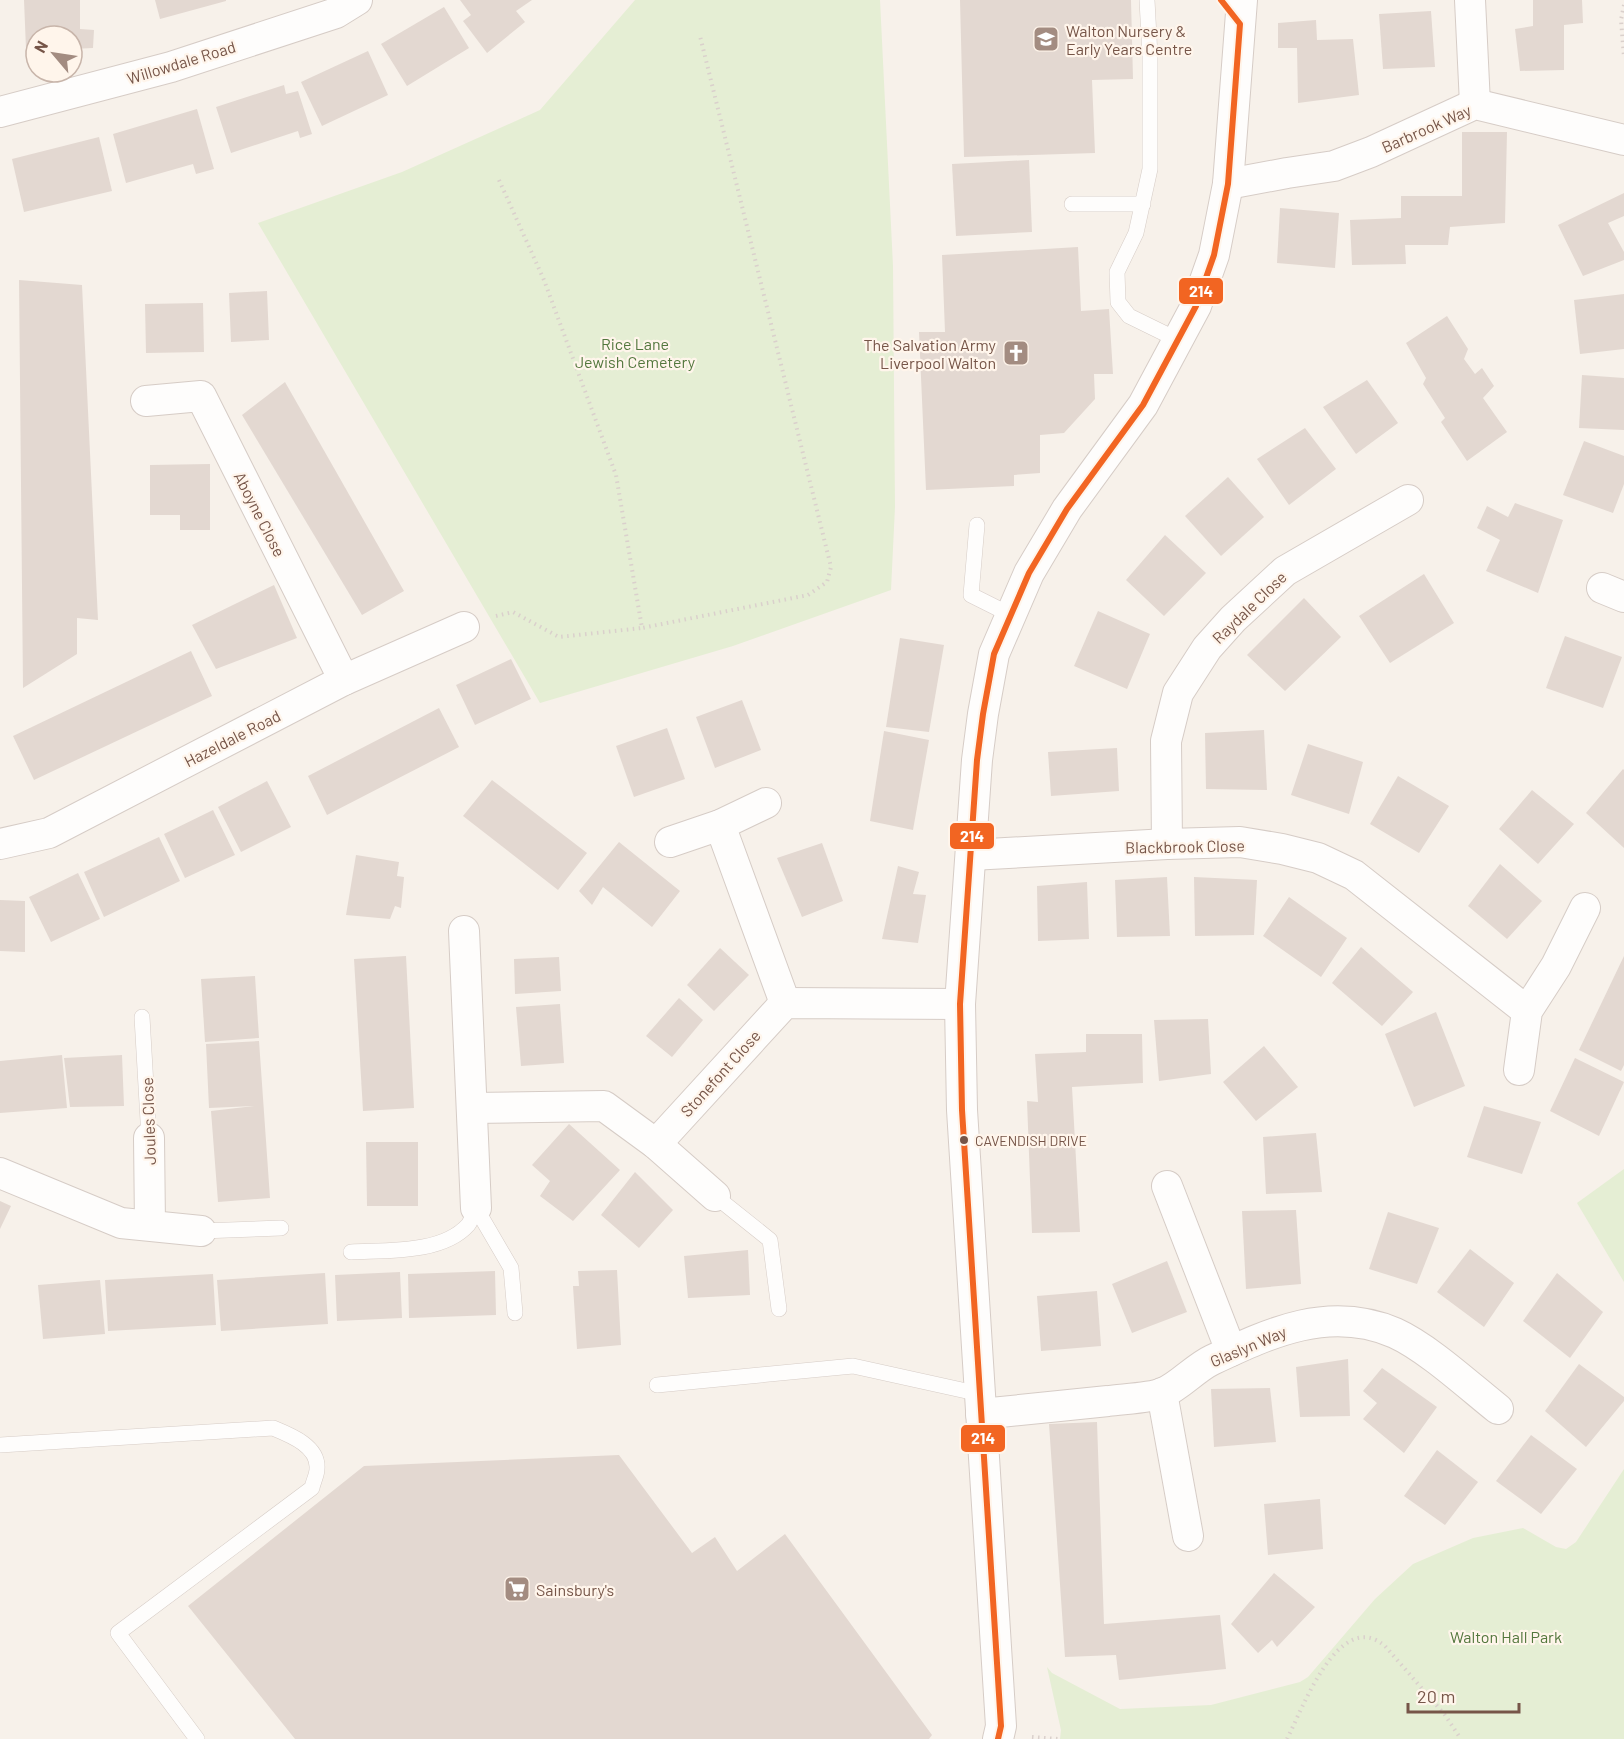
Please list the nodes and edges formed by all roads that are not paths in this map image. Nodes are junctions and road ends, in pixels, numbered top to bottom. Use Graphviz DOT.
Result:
graph roads {
  1 [pos="357,0"];
  2 [pos="1147,0"];
  3 [pos="1221,0"];
  4 [pos="1470,0"];
  5 [pos="1241,12"];
  6 [pos="1475,104"];
  7 [pos="0,112"];
  8 [pos="1624,141"];
  9 [pos="1228,184"];
  10 [pos="1072,204"];
  11 [pos="1143,204"];
  12 [pos="1178,340"];
  13 [pos="146,401"];
  14 [pos="1408,500"];
  15 [pos="977,525"];
  16 [pos="1011,615"];
  17 [pos="464,627"];
  18 [pos="344,680"];
  19 [pos="766,803"];
  20 [pos="720,825"];
  21 [pos="670,842"];
  22 [pos="0,844"];
  23 [pos="1167,844"];
  24 [pos="971,855"];
  25 [pos="1585,908"];
  26 [pos="464,931"];
  27 [pos="784,1003"];
  28 [pos="960,1004"];
  29 [pos="1527,1011"];
  30 [pos="142,1017"];
  31 [pos="1519,1070"];
  32 [pos="472,1108"];
  33 [pos="149,1138"];
  34 [pos="656,1144"];
  35 [pos="0,1173"];
  36 [pos="1167,1186"];
  37 [pos="716,1196"];
  38 [pos="476,1208"];
  39 [pos="150,1225"];
  40 [pos="281,1228"];
  41 [pos="201,1231"];
  42 [pos="351,1252"];
  43 [pos="779,1310"];
  44 [pos="514,1312"];
  45 [pos="1231,1351"];
  46 [pos="657,1385"];
  47 [pos="1162,1393"];
  48 [pos="980,1404"];
  49 [pos="1498,1409"];
  50 [pos="0,1445"];
  51 [pos="1188,1536"];
  52 [pos="197,1739"];
  53 [pos="998,1739"];
  1 -- 7 [label="street, Willowdale Road"];
  2 -- 11 [label="lane"];
  3 -- 5 [label="street"];
  4 -- 6 [label="street"];
  5 -- 9 [label="street"];
  6 -- 8 [label="street, Barbrook Way"];
  6 -- 9 [label="street, Barbrook Way"];
  9 -- 12 [label="street"];
  10 -- 11 [label="lane"];
  11 -- 12 [label="lane"];
  12 -- 16 [label="street"];
  13 -- 18 [label="street, Aboyne Close"];
  14 -- 23 [label="street, Raydale Close"];
  15 -- 16 [label="lane"];
  16 -- 24 [label="street"];
  17 -- 18 [label="street, Hazeldale Road"];
  18 -- 22 [label="street, Hazeldale Road"];
  19 -- 20 [label="street"];
  20 -- 21 [label="street"];
  20 -- 27 [label="street"];
  23 -- 24 [label="street, Blackbrook Close"];
  23 -- 29 [label="street, Blackbrook Close"];
  24 -- 28 [label="street"];
  25 -- 29 [label="street"];
  26 -- 32 [label="street"];
  27 -- 28 [label="street"];
  27 -- 34 [label="street, Stonefont Close"];
  28 -- 48 [label="street"];
  29 -- 31 [label="street"];
  30 -- 33 [label="lane, Joules Close"];
  32 -- 34 [label="street"];
  32 -- 38 [label="street"];
  33 -- 39 [label="street, Joules Close"];
  34 -- 37 [label="street"];
  35 -- 39 [label="street"];
  36 -- 45 [label="street"];
  37 -- 43 [label="lane"];
  38 -- 42 [label="lane"];
  38 -- 44 [label="lane"];
  39 -- 41 [label="street"];
  40 -- 41 [label="lane"];
  45 -- 47 [label="street, Glaslyn Way"];
  45 -- 49 [label="street, Glaslyn Way"];
  46 -- 48 [label="lane"];
  47 -- 48 [label="street, Glaslyn Way"];
  47 -- 51 [label="street"];
  48 -- 53 [label="street"];
  50 -- 52 [label="lane"];
}
